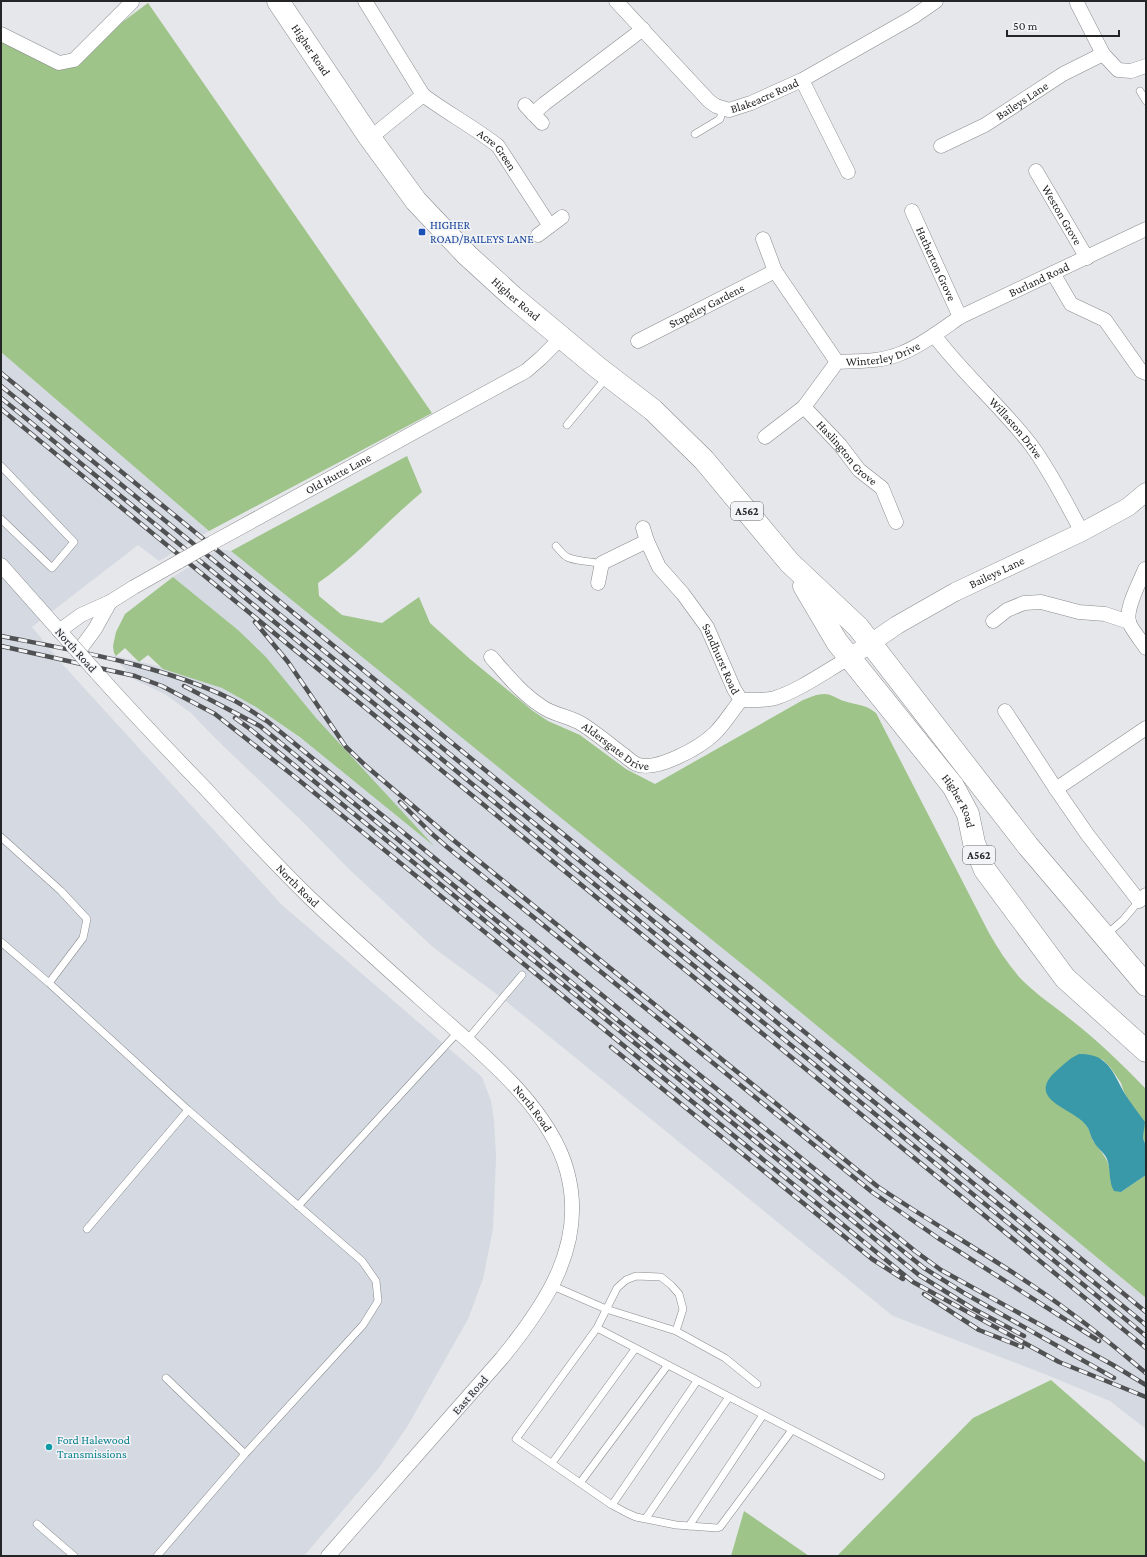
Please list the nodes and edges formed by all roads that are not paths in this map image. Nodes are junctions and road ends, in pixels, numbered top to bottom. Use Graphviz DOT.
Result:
graph roads {
  1 [pos="278,1"];
  2 [pos="365,1"];
  3 [pos="616,1"];
  4 [pos="936,1"];
  5 [pos="132,2"];
  6 [pos="1077,3"];
  7 [pos="643,29"];
  8 [pos="1,34"];
  9 [pos="1103,54"];
  10 [pos="1146,66"];
  11 [pos="802,80"];
  12 [pos="1140,91"];
  13 [pos="423,95"];
  14 [pos="1146,101"];
  15 [pos="723,109"];
  16 [pos="533,114"];
  17 [pos="695,134"];
  18 [pos="370,138"];
  19 [pos="941,146"];
  20 [pos="1036,171"];
  21 [pos="848,172"];
  22 [pos="912,211"];
  23 [pos="562,217"];
  24 [pos="550,226"];
  25 [pos="1146,229"];
  26 [pos="538,235"];
  27 [pos="763,239"];
  28 [pos="1087,258"];
  29 [pos="775,271"];
  30 [pos="1053,272"];
  31 [pos="960,317"];
  32 [pos="934,335"];
  33 [pos="562,337"];
  34 [pos="638,341"];
  35 [pos="837,362"];
  36 [pos="1146,373"];
  37 [pos="608,375"];
  38 [pos="804,407"];
  39 [pos="567,425"];
  40 [pos="765,437"];
  41 [pos="1,466"];
  42 [pos="1146,492"];
  43 [pos="1,519"];
  44 [pos="896,522"];
  45 [pos="1082,532"];
  46 [pos="556,546"];
  47 [pos="602,563"];
  48 [pos="790,563"];
  49 [pos="1,565"];
  50 [pos="1145,568"];
  51 [pos="598,583"];
  52 [pos="110,602"];
  53 [pos="993,620"];
  54 [pos="1129,622"];
  55 [pos="58,631"];
  56 [pos="871,643"];
  57 [pos="77,648"];
  58 [pos="1146,648"];
  59 [pos="491,657"];
  60 [pos="849,658"];
  61 [pos="741,700"];
  62 [pos="1005,712"];
  63 [pos="1146,728"];
  64 [pos="1056,789"];
  65 [pos="1,837"];
  66 [pos="1142,898"];
  67 [pos="1105,936"];
  68 [pos="1,942"];
  69 [pos="522,975"];
  70 [pos="49,983"];
  71 [pos="1146,985"];
  72 [pos="463,1036"];
  73 [pos="1146,1051"];
  74 [pos="188,1110"];
  75 [pos="298,1206"];
  76 [pos="573,1212"];
  77 [pos="87,1229"];
  78 [pos="552,1286"];
  79 [pos="606,1309"];
  80 [pos="597,1328"];
  81 [pos="676,1331"];
  82 [pos="635,1349"];
  83 [pos="667,1366"];
  84 [pos="166,1378"];
  85 [pos="697,1381"];
  86 [pos="757,1384"];
  87 [pos="729,1397"];
  88 [pos="764,1415"];
  89 [pos="792,1430"];
  90 [pos="245,1454"];
  91 [pos="552,1463"];
  92 [pos="881,1476"];
  93 [pos="580,1483"];
  94 [pos="612,1505"];
  95 [pos="646,1518"];
  96 [pos="37,1524"];
  97 [pos="689,1526"];
  98 [pos="74,1556"];
  99 [pos="157,1556"];
  100 [pos="328,1556"];
  1 -- 18 [label="highway, Higher Road / A562"];
  2 -- 13 [label="street, Acre Green"];
  3 -- 7 [label="street, Blakeacre Road"];
  4 -- 11 [label="street, Blakeacre Road"];
  5 -- 8 [label="street"];
  6 -- 9 [label="street"];
  7 -- 15 [label="street, Blakeacre Road"];
  7 -- 16 [label="street"];
  9 -- 10 [label="street"];
  9 -- 19 [label="street, Baileys Lane"];
  11 -- 15 [label="street, Blakeacre Road"];
  11 -- 21 [label="street"];
  12 -- 14 [label="lane"];
  13 -- 18 [label="street"];
  13 -- 24 [label="street, Acre Green"];
  15 -- 17 [label="lane"];
  18 -- 33 [label="highway, Higher Road / A562"];
  20 -- 28 [label="street, Weston Grove"];
  22 -- 31 [label="street, Hatherton Grove"];
  23 -- 24 [label="street"];
  24 -- 26 [label="street"];
  25 -- 28 [label="street, Burland Road"];
  27 -- 29 [label="street"];
  28 -- 30 [label="street, Burland Road"];
  29 -- 34 [label="street, Stapeley Gardens"];
  29 -- 35 [label="street"];
  30 -- 31 [label="street, Burland Road"];
  30 -- 36 [label="street"];
  31 -- 32 [label="street, Burland Road"];
  32 -- 35 [label="street, Winterley Drive"];
  32 -- 45 [label="street, Willaston Drive"];
  33 -- 37 [label="highway, Higher Road / A562"];
  33 -- 52 [label="street, Old Hutte Lane, bridge"];
  35 -- 38 [label="street, Winterley Drive"];
  37 -- 39 [label="lane"];
  37 -- 48 [label="highway, Higher Road / A562"];
  38 -- 40 [label="street, Winterley Drive"];
  38 -- 44 [label="street, Haslington Grove"];
  41 -- 43 [label="lane"];
  42 -- 45 [label="street, Baileys Lane"];
  45 -- 56 [label="street, Baileys Lane"];
  46 -- 47 [label="lane"];
  47 -- 51 [label="street"];
  47 -- 61 [label="street, Sandhurst Road"];
  48 -- 56 [label="highway, Higher Road / A562"];
  48 -- 60 [label="highway, Higher Road / A562"];
  49 -- 55 [label="street, North Road"];
  50 -- 54 [label="street"];
  52 -- 55 [label="street, Old Hutte Lane"];
  52 -- 57 [label="street"];
  53 -- 54 [label="street"];
  54 -- 58 [label="street"];
  55 -- 57 [label="street, North Road"];
  56 -- 60 [label="street, Baileys Lane"];
  56 -- 67 [label="highway, Higher Road / A562"];
  57 -- 72 [label="street, North Road, bridge"];
  59 -- 61 [label="street, Aldersgate Drive"];
  60 -- 61 [label="street, Sandhurst Road"];
  60 -- 73 [label="highway, Higher Road / A562"];
  62 -- 64 [label="street"];
  63 -- 64 [label="street"];
  64 -- 66 [label="street"];
  65 -- 70 [label="lane"];
  66 -- 67 [label="lane"];
  67 -- 71 [label="highway, Higher Road / A562"];
  68 -- 70 [label="lane"];
  69 -- 72 [label="lane"];
  70 -- 74 [label="lane"];
  72 -- 75 [label="lane"];
  72 -- 76 [label="street, North Road"];
  74 -- 75 [label="lane"];
  74 -- 77 [label="lane"];
  75 -- 90 [label="lane"];
  76 -- 78 [label="street, East Road"];
  78 -- 79 [label="lane"];
  78 -- 100 [label="street, East Road"];
  79 -- 80 [label="lane"];
  79 -- 81 [label="lane"];
  79 -- 81 [label="lane"];
  80 -- 82 [label="lane"];
  80 -- 91 [label="lane"];
  81 -- 86 [label="lane"];
  82 -- 83 [label="lane"];
  82 -- 91 [label="lane"];
  83 -- 85 [label="lane"];
  83 -- 93 [label="lane"];
  84 -- 90 [label="lane"];
  85 -- 87 [label="lane"];
  85 -- 94 [label="lane"];
  87 -- 88 [label="lane"];
  87 -- 95 [label="lane"];
  88 -- 89 [label="lane"];
  88 -- 97 [label="lane"];
  89 -- 92 [label="lane"];
  89 -- 97 [label="lane"];
  90 -- 99 [label="lane"];
  91 -- 93 [label="lane"];
  93 -- 94 [label="lane"];
  94 -- 95 [label="lane"];
  95 -- 97 [label="lane"];
  96 -- 98 [label="lane"];
}
